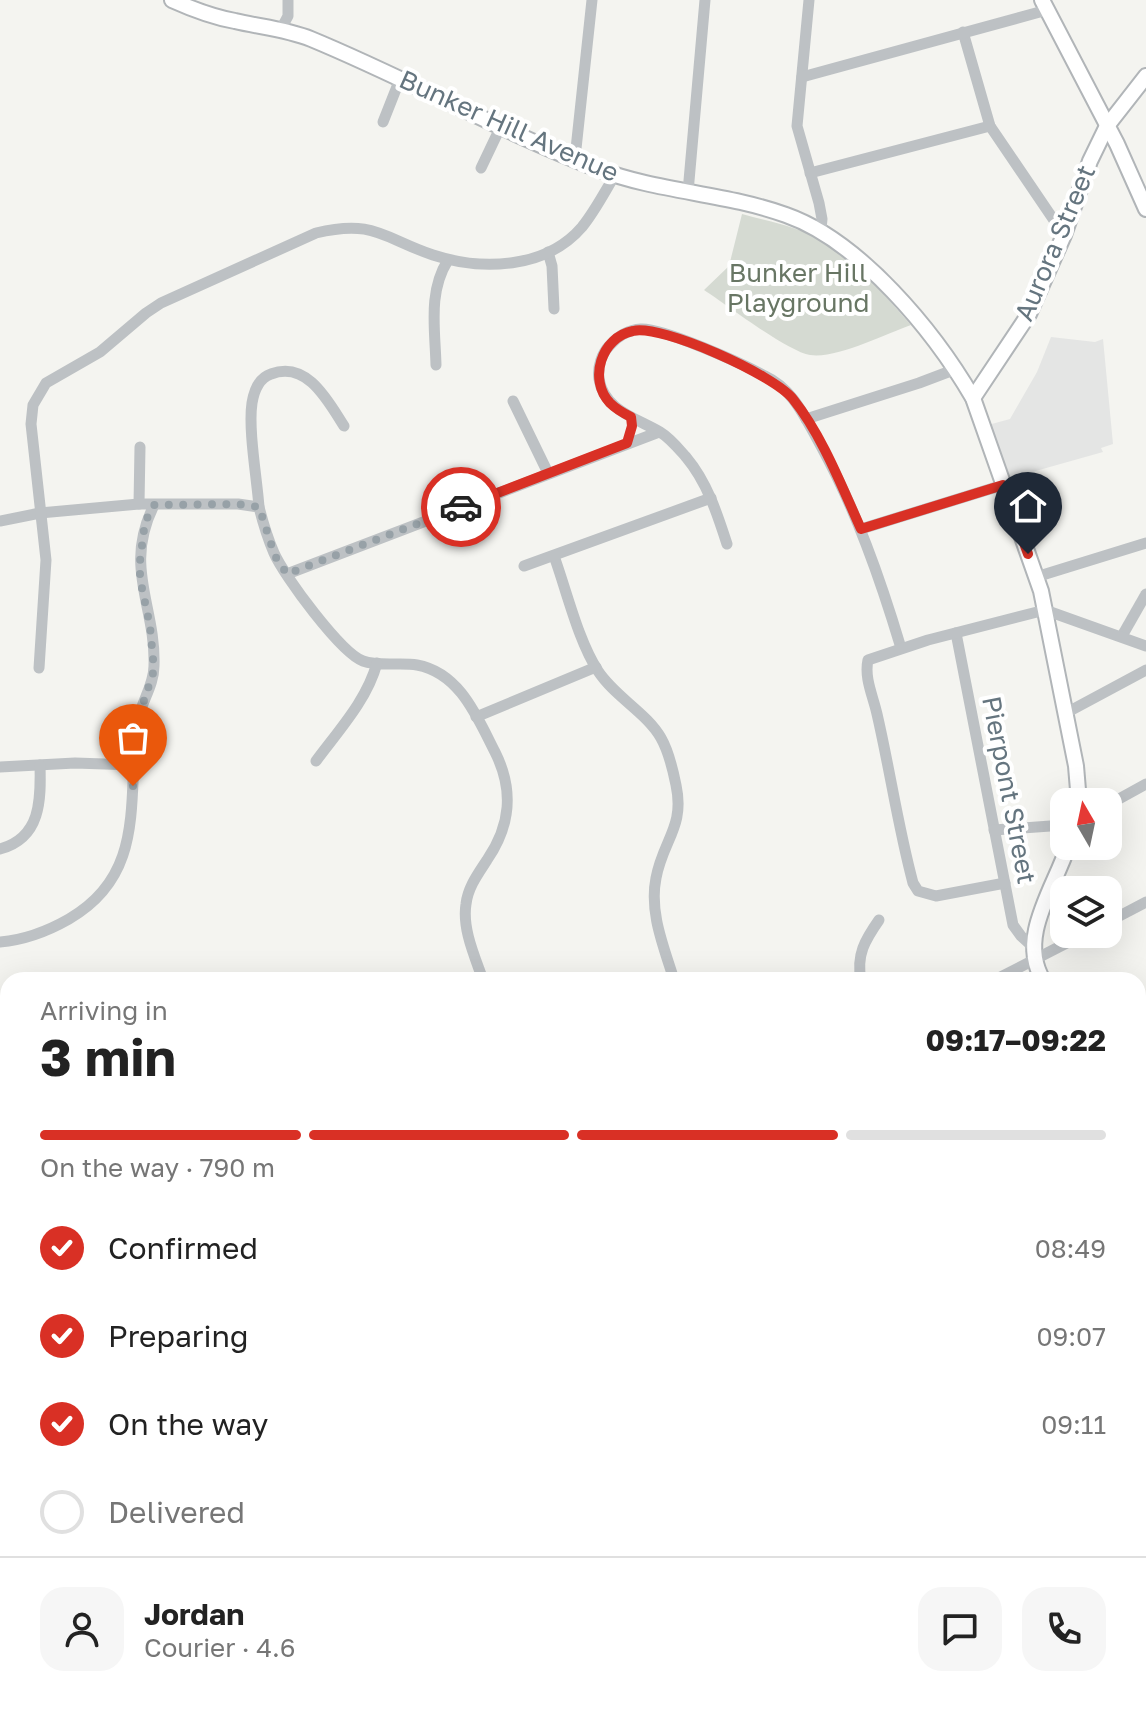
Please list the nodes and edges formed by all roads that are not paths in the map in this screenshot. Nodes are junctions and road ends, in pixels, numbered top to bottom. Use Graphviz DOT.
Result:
graph roads {
  1 [pos="172,0"];
  2 [pos="288,0"];
  3 [pos="592,0"];
  4 [pos="705,0"];
  5 [pos="809,0"];
  6 [pos="1044,5"];
  7 [pos="281,29"];
  8 [pos="963,32"];
  9 [pos="1146,76"];
  10 [pos="802,77"];
  11 [pos="400,79"];
  12 [pos="383,122"];
  13 [pos="501,126"];
  14 [pos="990,126"];
  15 [pos="1107,126"];
  16 [pos="575,158"];
  17 [pos="481,168"];
  18 [pos="810,173"];
  19 [pos="615,175"];
  20 [pos="688,192"];
  21 [pos="1146,209"];
  22 [pos="821,229"];
  23 [pos="1064,235"];
  24 [pos="548,252"];
  25 [pos="448,260"];
  26 [pos="554,309"];
  27 [pos="436,365"];
  28 [pos="956,369"];
  29 [pos="973,398"];
  30 [pos="513,401"];
  31 [pos="631,417"];
  32 [pos="806,419"];
  33 [pos="344,426"];
  34 [pos="659,432"];
  35 [pos="627,443"];
  36 [pos="140,447"];
  37 [pos="548,473"];
  38 [pos="1003,485"];
  39 [pos="711,498"];
  40 [pos="139,504"];
  41 [pos="154,505"];
  42 [pos="259,507"];
  43 [pos="40,513"];
  44 [pos="0,521"];
  45 [pos="861,529"];
  46 [pos="1146,543"];
  47 [pos="727,544"];
  48 [pos="554,556"];
  49 [pos="524,566"];
  50 [pos="287,574"];
  51 [pos="1036,577"];
  52 [pos="1146,594"];
  53 [pos="1045,610"];
  54 [pos="956,633"];
  55 [pos="1122,636"];
  56 [pos="1146,646"];
  57 [pos="901,648"];
  58 [pos="377,663"];
  59 [pos="596,667"];
  60 [pos="39,668"];
  61 [pos="1146,670"];
  62 [pos="1066,713"];
  63 [pos="476,717"];
  64 [pos="316,761"];
  65 [pos="40,765"];
  66 [pos="134,765"];
  67 [pos="0,767"];
  68 [pos="1146,784"];
  69 [pos="1078,788"];
  70 [pos="1122,797"];
  71 [pos="1050,826"];
  72 [pos="994,830"];
  73 [pos="0,849"];
  74 [pos="1063,860"];
  75 [pos="1005,883"];
  76 [pos="1146,902"];
  77 [pos="1122,915"];
  78 [pos="879,920"];
  79 [pos="0,942"];
  80 [pos="1050,947"];
  81 [pos="1034,953"];
  82 [pos="480,972"];
  83 [pos="672,972"];
  84 [pos="860,972"];
  85 [pos="1007,972"];
  86 [pos="1040,972"];
  1 -- 7 [label="main road, Bunker Hill Avenue"];
  2 -- 7 [label="street"];
  3 -- 16 [label="street"];
  4 -- 20 [label="street"];
  5 -- 10 [label="street"];
  6 -- 8 [label="street"];
  6 -- 15 [label="main road"];
  7 -- 11 [label="main road, Bunker Hill Avenue"];
  8 -- 10 [label="street"];
  8 -- 14 [label="street"];
  9 -- 15 [label="main road, Aurora Street"];
  10 -- 18 [label="street"];
  11 -- 12 [label="street"];
  11 -- 13 [label="main road, Bunker Hill Avenue"];
  13 -- 16 [label="main road, Bunker Hill Avenue"];
  13 -- 17 [label="street"];
  14 -- 18 [label="street"];
  14 -- 23 [label="street"];
  15 -- 21 [label="main road"];
  15 -- 23 [label="main road, Aurora Street"];
  16 -- 19 [label="main road, Bunker Hill Avenue"];
  18 -- 22 [label="street"];
  19 -- 20 [label="main road, Bunker Hill Avenue"];
  19 -- 24 [label="street"];
  20 -- 22 [label="main road, Bunker Hill Avenue"];
  22 -- 28 [label="main road, Bunker Hill Avenue"];
  23 -- 29 [label="main road, Aurora Street"];
  24 -- 25 [label="street"];
  24 -- 26 [label="street"];
  25 -- 27 [label="street"];
  25 -- 43 [label="street"];
  28 -- 29 [label="main road, Bunker Hill Avenue"];
  28 -- 32 [label="street"];
  29 -- 38 [label="main road, Bunker Hill Avenue"];
  30 -- 37 [label="street"];
  31 -- 32 [label="street"];
  31 -- 34 [label="street"];
  31 -- 35 [label="street"];
  32 -- 45 [label="street"];
  33 -- 42 [label="street"];
  34 -- 35 [label="street"];
  34 -- 39 [label="street"];
  35 -- 37 [label="street"];
  36 -- 40 [label="street"];
  37 -- 50 [label="street"];
  38 -- 45 [label="street"];
  38 -- 51 [label="main road, Bunker Hill Avenue"];
  39 -- 47 [label="street"];
  39 -- 48 [label="street"];
  40 -- 41 [label="street"];
  40 -- 43 [label="street"];
  41 -- 42 [label="street"];
  41 -- 66 [label="street"];
  42 -- 50 [label="street"];
  43 -- 44 [label="street"];
  43 -- 60 [label="street"];
  45 -- 57 [label="street"];
  46 -- 51 [label="street"];
  48 -- 49 [label="street"];
  48 -- 59 [label="street"];
  50 -- 58 [label="street"];
  51 -- 53 [label="main road, Bunker Hill Avenue"];
  52 -- 55 [label="street"];
  53 -- 54 [label="street"];
  53 -- 55 [label="street"];
  53 -- 62 [label="main road, Bunker Hill Avenue"];
  54 -- 57 [label="street"];
  54 -- 72 [label="street, Pierpont Street"];
  55 -- 56 [label="street"];
  57 -- 75 [label="street"];
  58 -- 63 [label="street"];
  58 -- 64 [label="street"];
  59 -- 63 [label="street"];
  59 -- 83 [label="street"];
  61 -- 62 [label="street"];
  62 -- 69 [label="main road, Bunker Hill Avenue"];
  63 -- 82 [label="street"];
  65 -- 66 [label="street"];
  65 -- 67 [label="street"];
  65 -- 73 [label="street"];
  66 -- 79 [label="street"];
  68 -- 70 [label="street"];
  71 -- 72 [label="street"];
  72 -- 75 [label="street, Pierpont Street"];
  74 -- 81 [label="main road"];
  75 -- 81 [label="street, Pierpont Street"];
  76 -- 77 [label="street"];
  78 -- 84 [label="street"];
  80 -- 81 [label="street"];
  81 -- 85 [label="street"];
  81 -- 86 [label="main road"];
}
